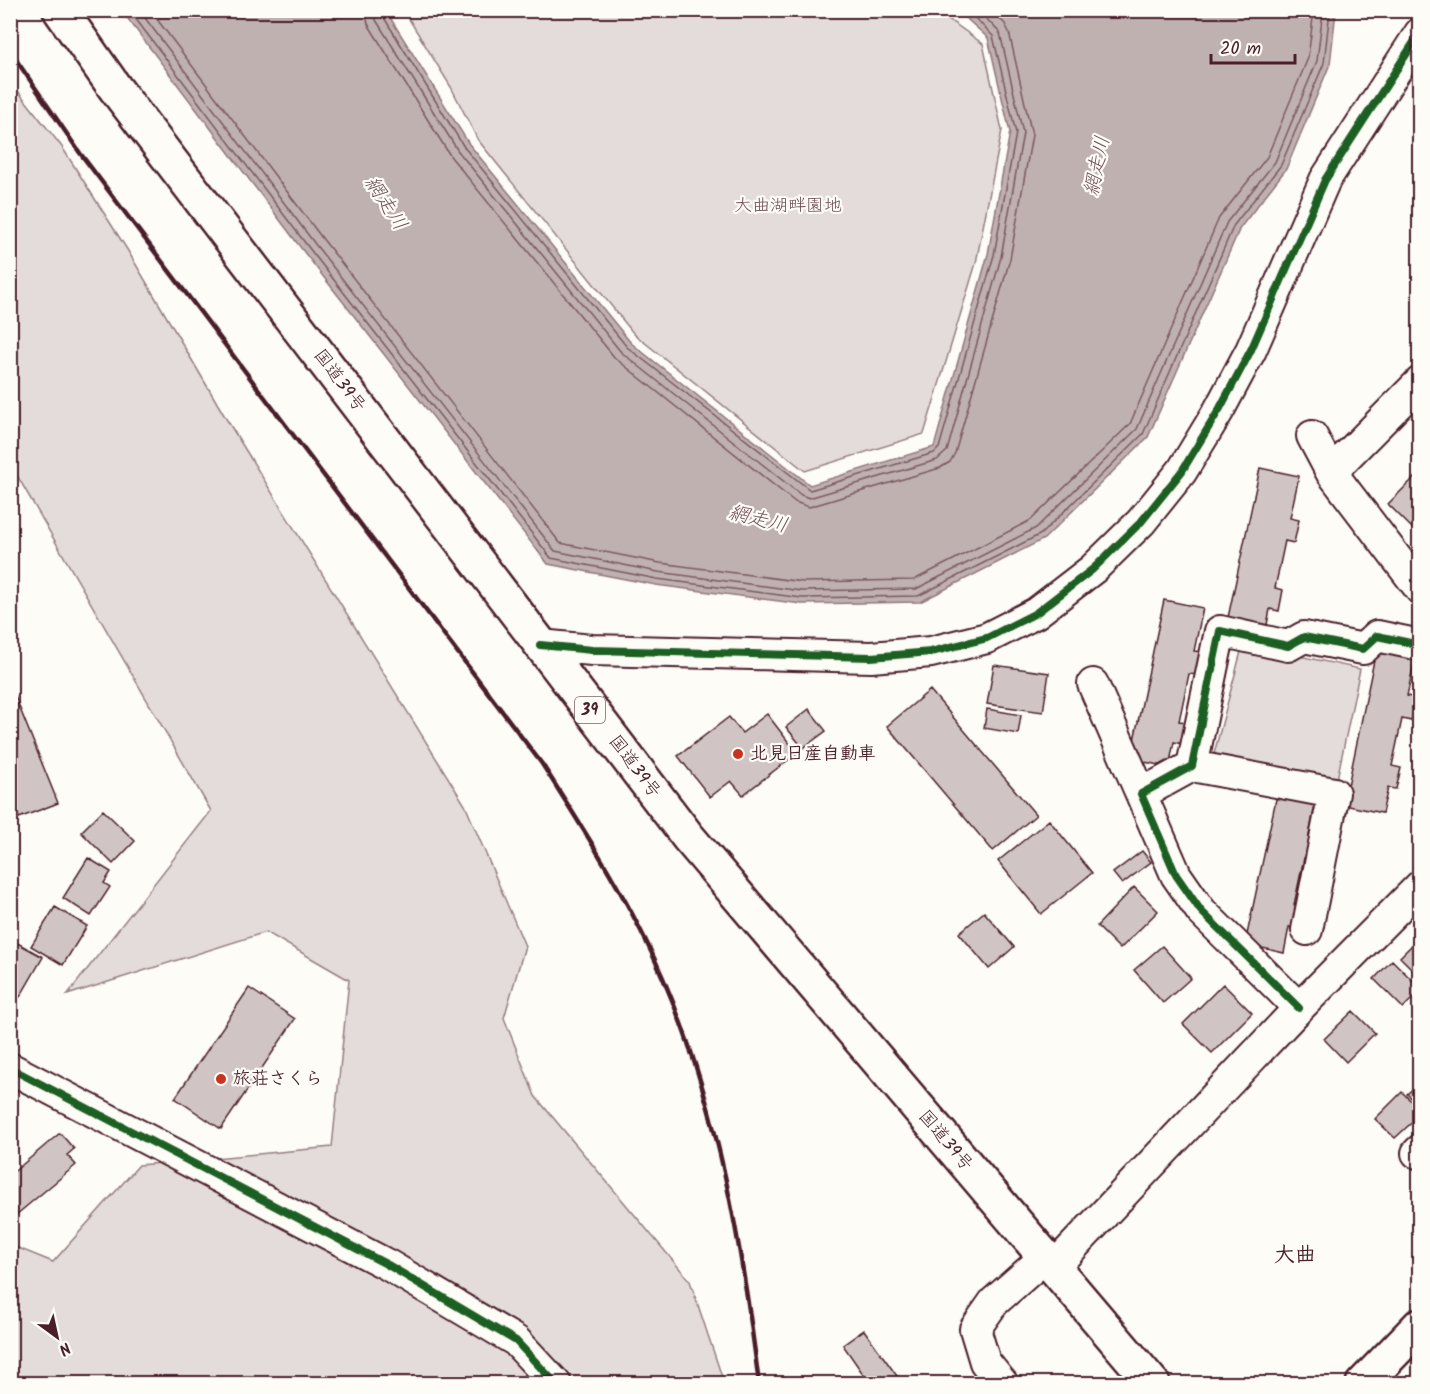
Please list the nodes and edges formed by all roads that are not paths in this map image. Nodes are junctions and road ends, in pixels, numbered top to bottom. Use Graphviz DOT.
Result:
graph roads {
  1 [pos="60,10"];
  2 [pos="1419,33"];
  3 [pos="1419,382"];
  4 [pos="1312,436"];
  5 [pos="1331,472"];
  6 [pos="1419,589"];
  7 [pos="540,645"];
  8 [pos="1419,645"];
  9 [pos="1093,684"];
  10 [pos="1192,766"];
  11 [pos="1141,794"];
  12 [pos="1419,886"];
  13 [pos="1307,930"];
  14 [pos="1299,1008"];
  15 [pos="10,1068"];
  16 [pos="1049,1263"];
  17 [pos="1419,1325"];
  18 [pos="556,1383"];
  19 [pos="1003,1383"];
  20 [pos="1153,1383"];
  21 [pos="1362,1383"];
  1 -- 7 [label="main road, 国道39号 / 39"];
  2 -- 7 [label="street"];
  3 -- 5 [label="street"];
  4 -- 5 [label="street"];
  5 -- 6 [label="street"];
  7 -- 16 [label="main road, 国道39号 / 39"];
  8 -- 10 [label="street"];
  9 -- 11 [label="street"];
  10 -- 11 [label="street"];
  10 -- 13 [label="street"];
  11 -- 14 [label="street"];
  12 -- 14 [label="street"];
  14 -- 16 [label="street"];
  15 -- 18 [label="street"];
  16 -- 19 [label="street"];
  16 -- 20 [label="main road, 国道39号 / 39"];
  17 -- 21 [label="main road"];
}
